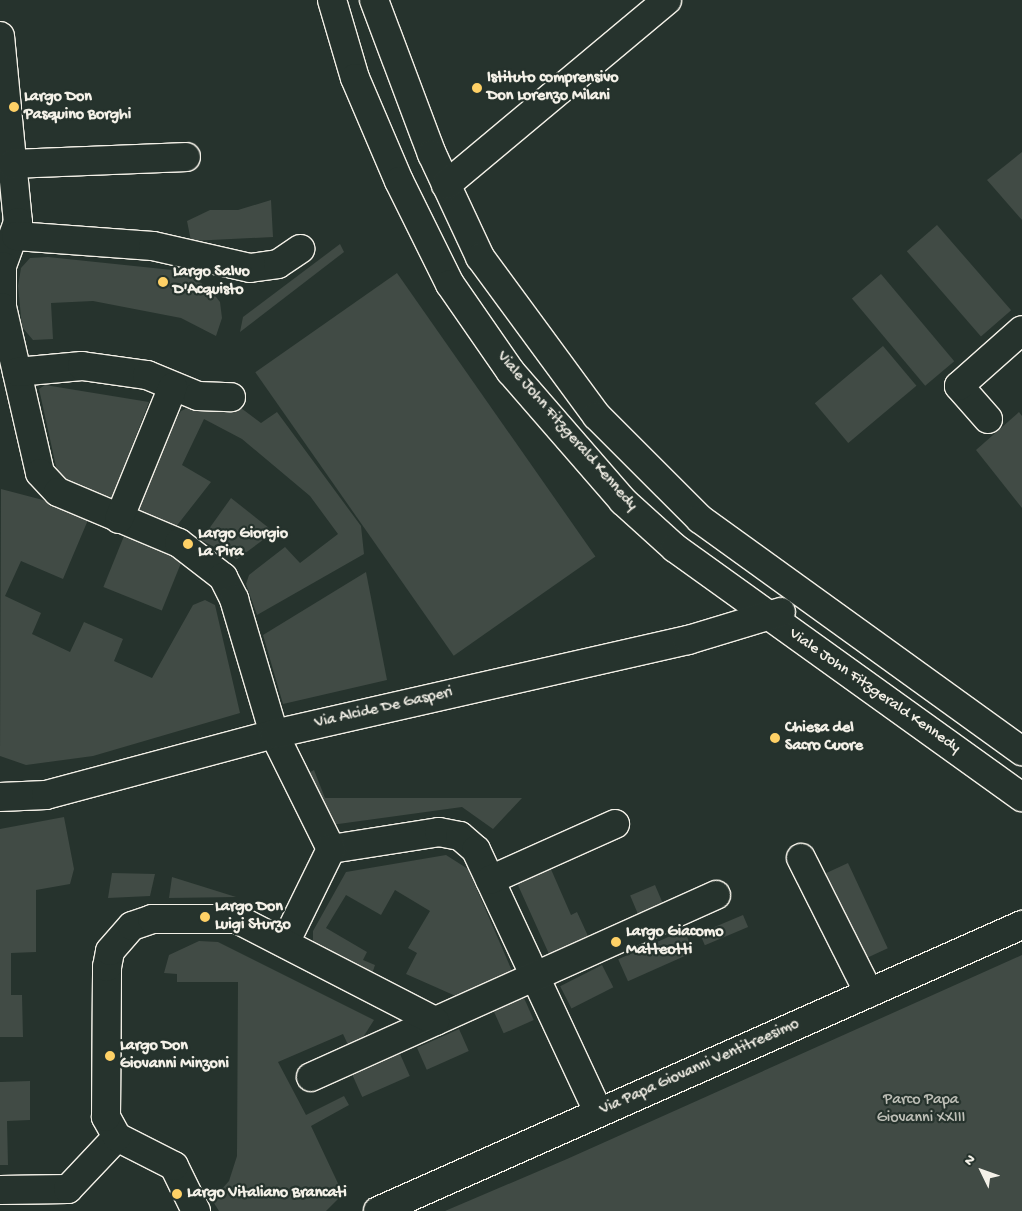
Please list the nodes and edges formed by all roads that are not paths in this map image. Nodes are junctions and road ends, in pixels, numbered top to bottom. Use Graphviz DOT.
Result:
graph roads {
  1 [pos="332,0"];
  2 [pos="374,0"];
  3 [pos="667,0"];
  4 [pos="0,36"];
  5 [pos="186,157"];
  6 [pos="12,164"];
  7 [pos="446,185"];
  8 [pos="16,236"];
  9 [pos="300,249"];
  10 [pos="1022,330"];
  11 [pos="16,372"];
  12 [pos="173,387"];
  13 [pos="231,397"];
  14 [pos="988,419"];
  15 [pos="118,519"];
  16 [pos="808,600"];
  17 [pos="768,618"];
  18 [pos="274,734"];
  19 [pos="1022,751"];
  20 [pos="0,797"];
  21 [pos="1022,797"];
  22 [pos="615,824"];
  23 [pos="331,850"];
  24 [pos="801,858"];
  25 [pos="490,880"];
  26 [pos="716,895"];
  27 [pos="1022,925"];
  28 [pos="285,943"];
  29 [pos="535,976"];
  30 [pos="869,993"];
  31 [pos="435,1021"];
  32 [pos="312,1077"];
  33 [pos="598,1112"];
  34 [pos="117,1137"];
  35 [pos="0,1190"];
  36 [pos="196,1211"];
  37 [pos="378,1211"];
  1 -- 17 [label="street, Viale John Fitzgerald Kennedy"];
  2 -- 7 [label="street"];
  3 -- 7 [label="street"];
  4 -- 6 [label="street"];
  5 -- 6 [label="street"];
  6 -- 8 [label="street"];
  7 -- 16 [label="street"];
  8 -- 9 [label="street"];
  8 -- 11 [label="street"];
  10 -- 14 [label="street"];
  11 -- 12 [label="street"];
  11 -- 15 [label="street"];
  12 -- 13 [label="street"];
  12 -- 15 [label="street"];
  15 -- 18 [label="street"];
  16 -- 17 [label="street, Via Alcide De Gasperi"];
  16 -- 19 [label="street"];
  17 -- 18 [label="street, Via Alcide De Gasperi"];
  17 -- 21 [label="street, Viale John Fitzgerald Kennedy"];
  18 -- 20 [label="street, Via Alcide De Gasperi"];
  18 -- 23 [label="street"];
  22 -- 25 [label="street"];
  23 -- 25 [label="street"];
  23 -- 28 [label="street"];
  24 -- 30 [label="street"];
  25 -- 29 [label="street"];
  26 -- 29 [label="street"];
  27 -- 30 [label="street, Via Papa Giovanni Ventitreesimo"];
  28 -- 31 [label="street"];
  28 -- 34 [label="street"];
  29 -- 31 [label="street"];
  29 -- 33 [label="street"];
  30 -- 33 [label="street, Via Papa Giovanni Ventitreesimo"];
  31 -- 32 [label="street"];
  33 -- 37 [label="street, Via Papa Giovanni Ventitreesimo"];
  34 -- 35 [label="street"];
  34 -- 36 [label="street"];
}
